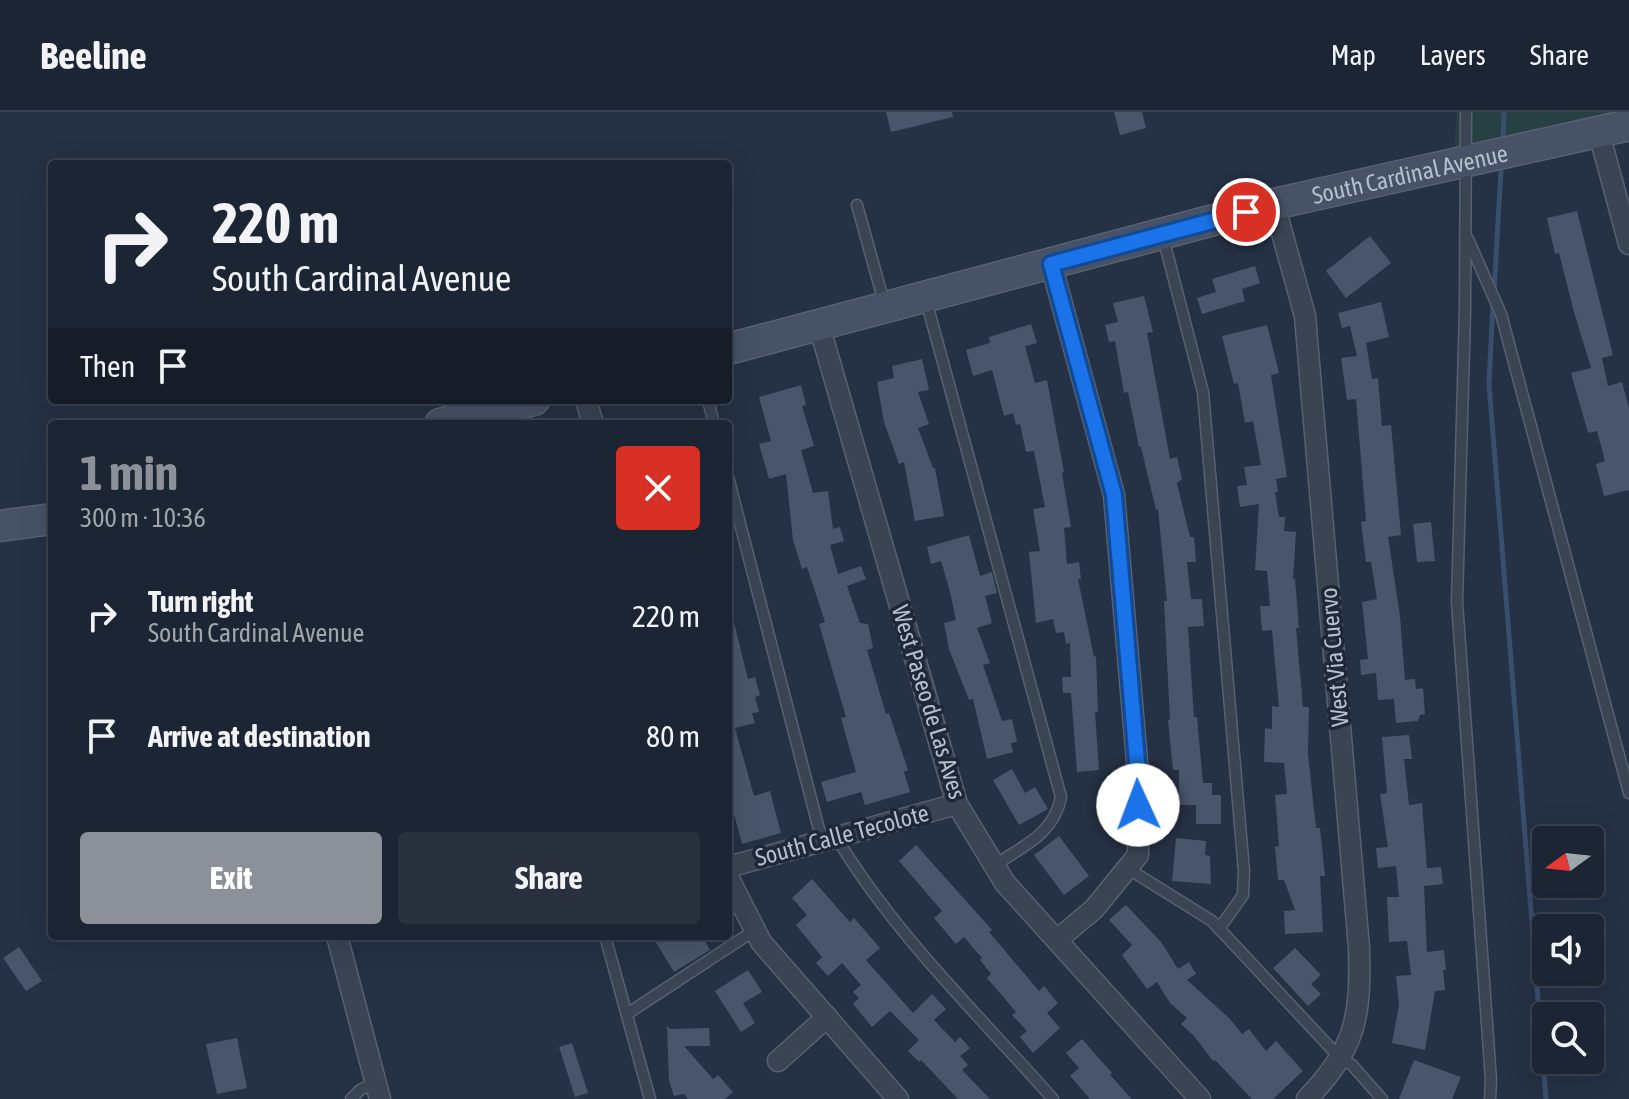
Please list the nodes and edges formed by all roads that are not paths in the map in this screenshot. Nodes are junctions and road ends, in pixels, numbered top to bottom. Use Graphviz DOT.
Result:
graph roads {
  1 [pos="1466,112"];
  2 [pos="1629,125"];
  3 [pos="1599,133"];
  4 [pos="1467,161"];
  5 [pos="1274,204"];
  6 [pos="857,205"];
  7 [pos="1162,234"];
  8 [pos="1466,234"];
  9 [pos="1629,244"];
  10 [pos="1051,264"];
  11 [pos="926,298"];
  12 [pos="886,308"];
  13 [pos="819,325"];
  14 [pos="732,348"];
  15 [pos="520,404"];
  16 [pos="463,420"];
  17 [pos="732,491"];
  18 [pos="48,520"];
  19 [pos="0,526"];
  20 [pos="1629,793"];
  21 [pos="957,804"];
  22 [pos="829,839"];
  23 [pos="995,865"];
  24 [pos="732,866"];
  25 [pos="1127,868"];
  26 [pos="732,885"];
  27 [pos="1219,929"];
  28 [pos="755,930"];
  29 [pos="338,940"];
  30 [pos="606,940"];
  31 [pos="1057,940"];
  32 [pos="627,1014"];
  33 [pos="827,1017"];
  34 [pos="1340,1058"];
  35 [pos="778,1061"];
  36 [pos="378,1090"];
  37 [pos="351,1099"];
  38 [pos="650,1099"];
  39 [pos="898,1099"];
  40 [pos="1053,1099"];
  41 [pos="1200,1099"];
  42 [pos="1307,1099"];
  43 [pos="1382,1099"];
  44 [pos="1490,1099"];
  1 -- 4 [label="lane"];
  2 -- 3 [label="main road, South Cardinal Avenue"];
  3 -- 4 [label="main road, South Cardinal Avenue"];
  3 -- 9 [label="street"];
  4 -- 5 [label="main road, South Cardinal Avenue"];
  4 -- 8 [label="lane"];
  5 -- 7 [label="main road, South Cardinal Avenue"];
  5 -- 34 [label="street, West Via Cuervo"];
  6 -- 12 [label="lane"];
  7 -- 10 [label="main road, South Cardinal Avenue"];
  7 -- 27 [label="lane"];
  8 -- 20 [label="lane"];
  8 -- 44 [label="lane"];
  10 -- 11 [label="main road, South Cardinal Avenue"];
  10 -- 25 [label="street"];
  11 -- 12 [label="main road, South Cardinal Avenue"];
  11 -- 23 [label="lane"];
  12 -- 13 [label="main road, South Cardinal Avenue"];
  13 -- 14 [label="main road, South Cardinal Avenue"];
  13 -- 21 [label="street, West Paseo de Las Aves"];
  15 -- 16 [label="main road"];
  17 -- 22 [label="lane"];
  18 -- 19 [label="main road"];
  21 -- 22 [label="street, South Calle Tecolote"];
  21 -- 23 [label="street, West Paseo de Las Aves"];
  22 -- 24 [label="street, South Calle Tecolote"];
  22 -- 40 [label="lane"];
  23 -- 31 [label="street, West Paseo de Las Aves"];
  25 -- 27 [label="lane"];
  25 -- 31 [label="street"];
  26 -- 28 [label="street"];
  27 -- 34 [label="lane"];
  28 -- 32 [label="lane"];
  28 -- 33 [label="street"];
  29 -- 36 [label="street"];
  30 -- 32 [label="lane"];
  31 -- 41 [label="street, West Paseo de Las Aves"];
  32 -- 38 [label="lane"];
  33 -- 35 [label="street"];
  33 -- 39 [label="street"];
  34 -- 42 [label="street, West Via Cuervo"];
  34 -- 43 [label="lane"];
  36 -- 37 [label="lane"];
}
